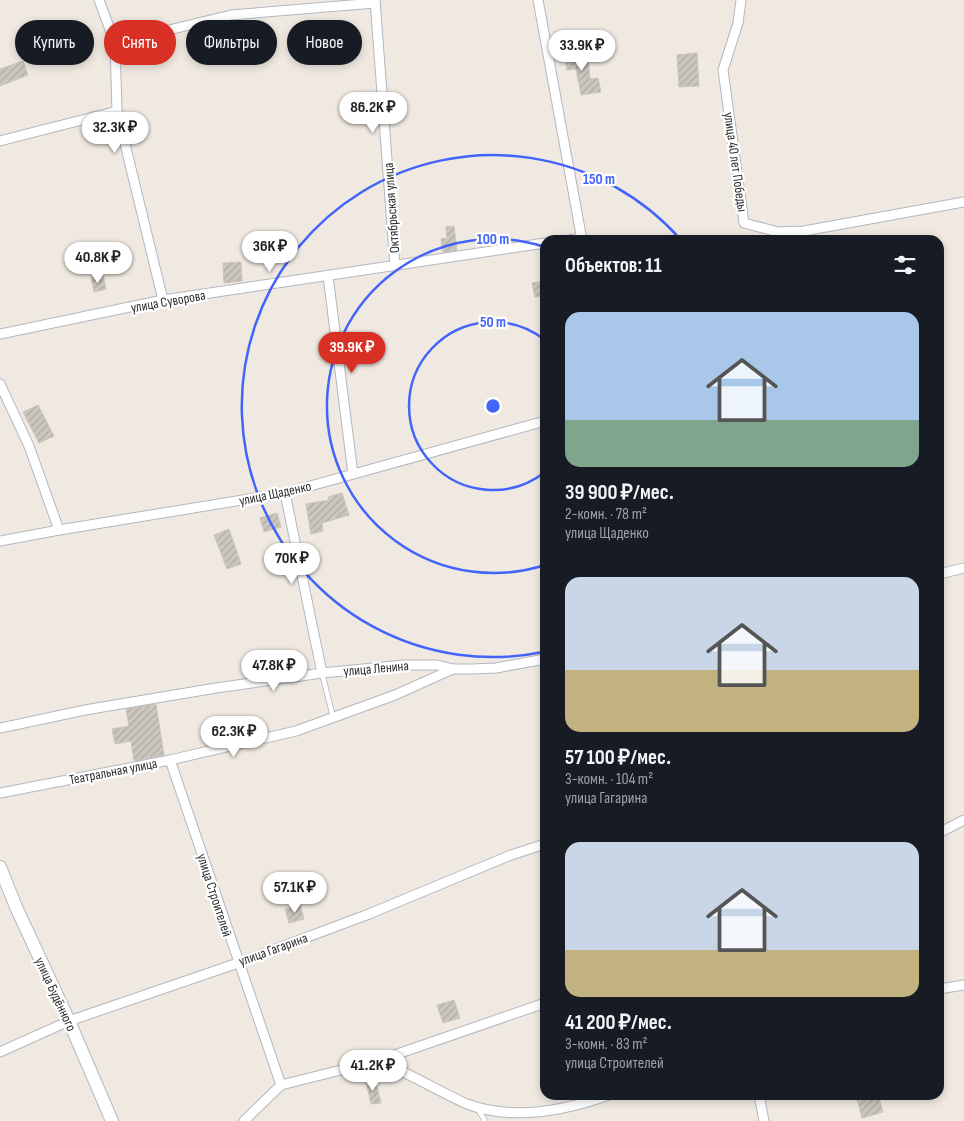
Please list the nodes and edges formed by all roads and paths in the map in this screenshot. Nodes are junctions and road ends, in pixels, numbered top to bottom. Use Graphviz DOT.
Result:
graph roads {
  1 [pos="99,0"];
  2 [pos="538,0"];
  3 [pos="741,0"];
  4 [pos="375,1"];
  5 [pos="106,20"];
  6 [pos="176,28"];
  7 [pos="116,65"];
  8 [pos="117,111"];
  9 [pos="0,142"];
  10 [pos="964,202"];
  11 [pos="581,235"];
  12 [pos="540,245"];
  13 [pos="396,266"];
  14 [pos="328,276"];
  15 [pos="163,300"];
  16 [pos="0,334"];
  17 [pos="0,384"];
  18 [pos="540,422"];
  19 [pos="353,474"];
  20 [pos="285,493"];
  21 [pos="59,530"];
  22 [pos="0,541"];
  23 [pos="964,568"];
  24 [pos="944,573"];
  25 [pos="540,660"];
  26 [pos="452,669"];
  27 [pos="322,673"];
  28 [pos="334,717"];
  29 [pos="0,728"];
  30 [pos="170,760"];
  31 [pos="0,793"];
  32 [pos="964,820"];
  33 [pos="944,830"];
  34 [pos="540,846"];
  35 [pos="0,867"];
  36 [pos="238,963"];
  37 [pos="964,985"];
  38 [pos="944,988"];
  39 [pos="540,1004"];
  40 [pos="69,1021"];
  41 [pos="0,1052"];
  42 [pos="377,1061"];
  43 [pos="281,1085"];
  44 [pos="592,1100"];
  45 [pos="760,1100"];
  46 [pos="478,1108"];
  47 [pos="112,1121"];
  48 [pos="244,1121"];
  49 [pos="485,1121"];
  50 [pos="764,1121"];
  1 -- 5 [label="street"];
  2 -- 11 [label="street"];
  3 -- 10 [label="street, улица 40 лет Победы"];
  4 -- 6 [label="street"];
  4 -- 13 [label="street, Октябрьская улица"];
  7 -- 8 [label="street"];
  8 -- 9 [label="street"];
  8 -- 15 [label="street"];
  12 -- 13 [label="street, улица Суворова"];
  13 -- 14 [label="street, улица Суворова"];
  14 -- 15 [label="street, улица Суворова"];
  14 -- 19 [label="street"];
  15 -- 16 [label="street, улица Суворова"];
  17 -- 21 [label="street"];
  18 -- 19 [label="street, улица Щаденко"];
  19 -- 20 [label="street, улица Щаденко"];
  20 -- 21 [label="street, улица Щаденко"];
  20 -- 27 [label="street"];
  21 -- 22 [label="street, улица Щаденко"];
  23 -- 24 [label="street"];
  25 -- 26 [label="street, улица Ленина"];
  26 -- 27 [label="street, улица Ленина"];
  26 -- 28 [label="street, Театральная улица"];
  27 -- 28 [label="lane"];
  27 -- 29 [label="street, улица Ленина"];
  28 -- 30 [label="street, Театральная улица"];
  30 -- 31 [label="street, Театральная улица"];
  30 -- 36 [label="street, улица Строителей"];
  32 -- 33 [label="street"];
  34 -- 36 [label="street, улица Гагарина"];
  35 -- 40 [label="main road, улица Будённого"];
  36 -- 40 [label="street, улица Гагарина"];
  36 -- 43 [label="street, улица Строителей"];
  37 -- 38 [label="street"];
  39 -- 42 [label="street"];
  40 -- 41 [label="street, улица Гагарина"];
  40 -- 47 [label="main road, улица Будённого"];
  42 -- 43 [label="street"];
  42 -- 46 [label="street"];
  43 -- 48 [label="street"];
  44 -- 46 [label="street"];
  45 -- 50 [label="street"];
  46 -- 49 [label="lane"];
}
